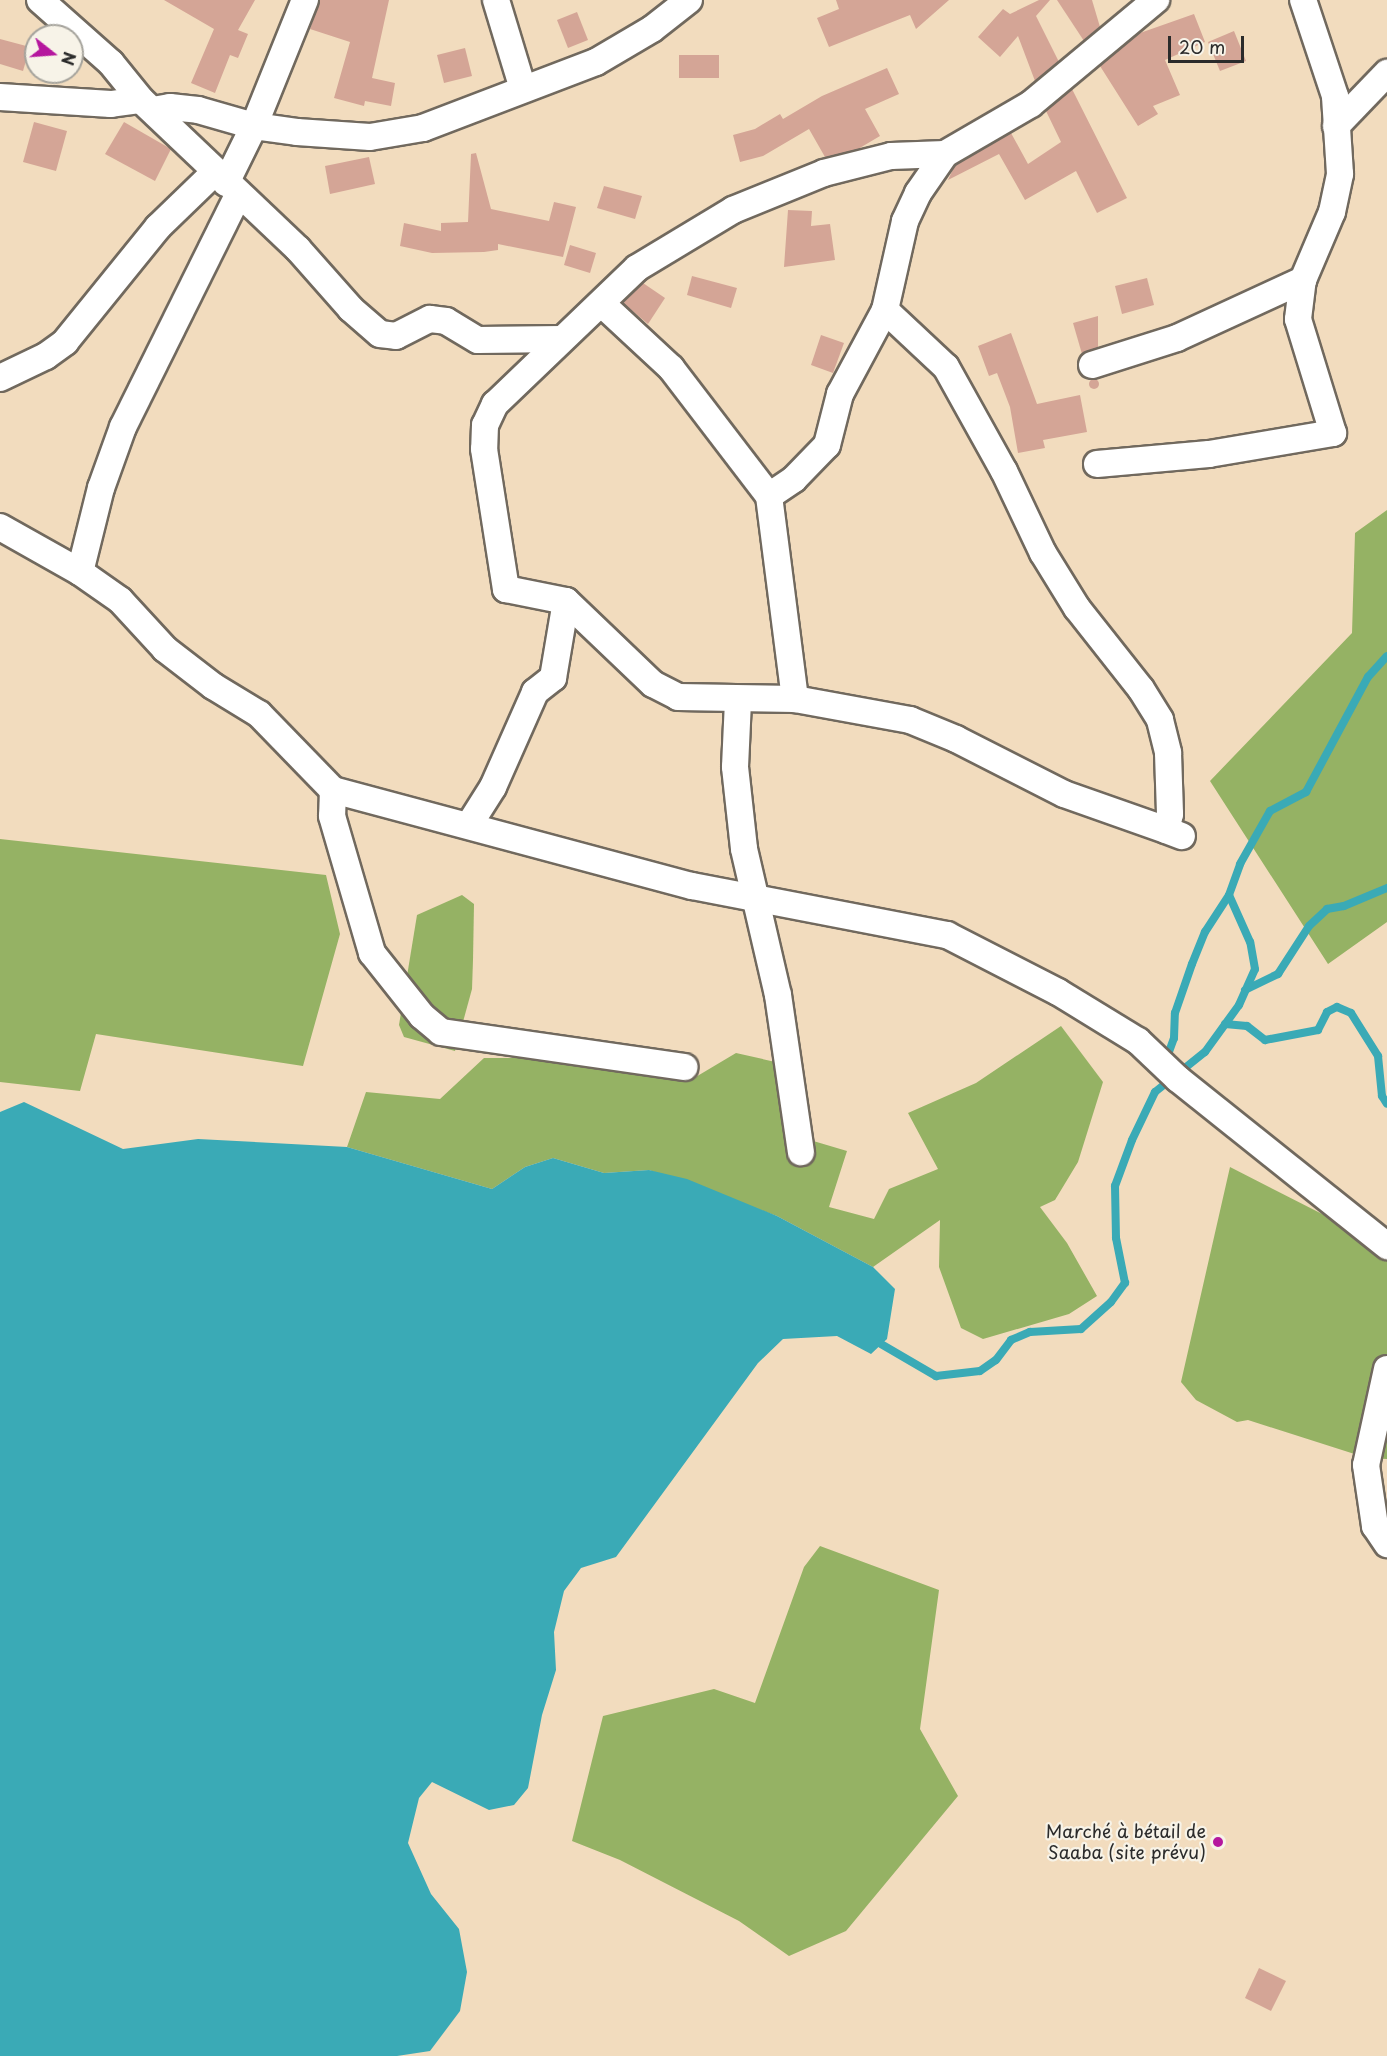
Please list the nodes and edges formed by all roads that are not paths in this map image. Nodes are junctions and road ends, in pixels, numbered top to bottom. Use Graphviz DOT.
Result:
graph roads {
  1 [pos="40,0"];
  2 [pos="305,0"];
  3 [pos="496,0"];
  4 [pos="689,0"];
  5 [pos="1156,0"];
  6 [pos="1303,0"];
  7 [pos="1383,85"];
  8 [pos="523,90"];
  9 [pos="0,97"];
  10 [pos="147,105"];
  11 [pos="254,126"];
  12 [pos="1336,126"];
  13 [pos="945,154"];
  14 [pos="226,184"];
  15 [pos="1303,280"];
  16 [pos="602,303"];
  17 [pos="885,310"];
  18 [pos="562,339"];
  19 [pos="1092,365"];
  20 [pos="0,378"];
  21 [pos="1097,464"];
  22 [pos="769,496"];
  23 [pos="0,527"];
  24 [pos="80,572"];
  25 [pos="566,602"];
  26 [pos="795,699"];
  27 [pos="738,701"];
  28 [pos="333,790"];
  29 [pos="469,825"];
  30 [pos="753,898"];
  31 [pos="685,1067"];
  32 [pos="801,1152"];
  33 [pos="1387,1246"];
  34 [pos="1387,1369"];
  35 [pos="1387,1544"];
  1 -- 10 [label="street"];
  2 -- 11 [label="street"];
  3 -- 8 [label="street"];
  4 -- 8 [label="street"];
  5 -- 13 [label="street"];
  6 -- 12 [label="street"];
  7 -- 12 [label="street"];
  8 -- 11 [label="street"];
  9 -- 10 [label="street"];
  10 -- 11 [label="street"];
  10 -- 14 [label="street"];
  11 -- 14 [label="street"];
  12 -- 15 [label="street"];
  13 -- 16 [label="street"];
  13 -- 17 [label="street"];
  14 -- 18 [label="street"];
  14 -- 20 [label="street"];
  14 -- 24 [label="street"];
  15 -- 19 [label="street"];
  15 -- 21 [label="street"];
  16 -- 18 [label="street"];
  16 -- 22 [label="street"];
  17 -- 22 [label="street"];
  17 -- 26 [label="street"];
  18 -- 25 [label="street"];
  22 -- 26 [label="street"];
  23 -- 24 [label="street"];
  24 -- 28 [label="street"];
  25 -- 27 [label="street"];
  25 -- 29 [label="street"];
  26 -- 27 [label="street"];
  27 -- 30 [label="street"];
  28 -- 29 [label="street"];
  28 -- 31 [label="street"];
  29 -- 30 [label="street"];
  30 -- 32 [label="street"];
  30 -- 33 [label="street"];
  34 -- 35 [label="street"];
}
